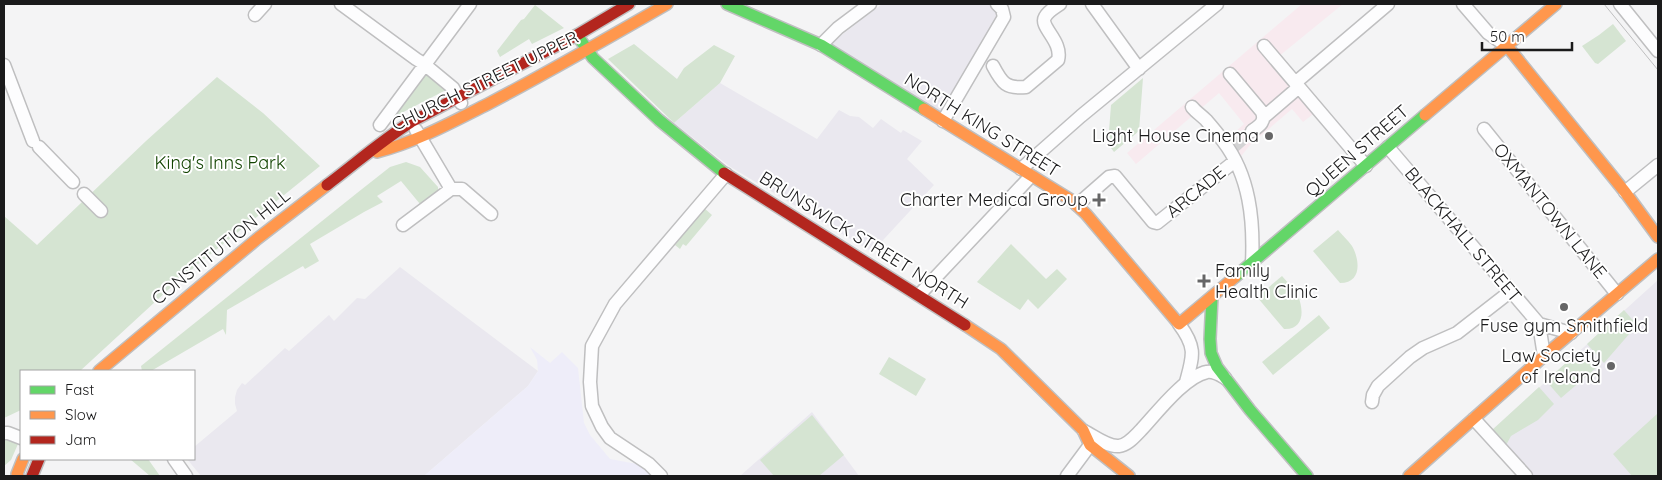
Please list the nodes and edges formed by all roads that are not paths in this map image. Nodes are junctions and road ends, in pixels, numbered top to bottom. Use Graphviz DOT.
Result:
graph roads {
  1 [pos="265,4"];
  2 [pos="341,4"];
  3 [pos="470,4"];
  4 [pos="627,4"];
  5 [pos="667,4"];
  6 [pos="728,4"];
  7 [pos="870,4"];
  8 [pos="997,4"];
  9 [pos="1060,4"];
  10 [pos="1092,4"];
  11 [pos="1217,4"];
  12 [pos="1388,4"];
  13 [pos="1463,4"];
  14 [pos="1556,4"];
  15 [pos="1620,4"];
  16 [pos="1203,8"];
  17 [pos="255,15"];
  18 [pos="577,35"];
  19 [pos="821,46"];
  20 [pos="1264,46"];
  21 [pos="1507,46"];
  22 [pos="588,51"];
  23 [pos="1658,51"];
  24 [pos="424,64"];
  25 [pos="4,65"];
  26 [pos="993,66"];
  27 [pos="1139,69"];
  28 [pos="1230,74"];
  29 [pos="1297,85"];
  30 [pos="458,97"];
  31 [pos="1192,107"];
  32 [pos="468,114"];
  33 [pos="1263,119"];
  34 [pos="943,121"];
  35 [pos="411,122"];
  36 [pos="380,124"];
  37 [pos="1484,128"];
  38 [pos="1252,131"];
  39 [pos="420,136"];
  40 [pos="1388,147"];
  41 [pos="1233,152"];
  42 [pos="369,153"];
  43 [pos="1658,165"];
  44 [pos="1366,166"];
  45 [pos="1026,173"];
  46 [pos="726,174"];
  47 [pos="73,182"];
  48 [pos="451,189"];
  49 [pos="1625,192"];
  50 [pos="84,194"];
  51 [pos="1076,205"];
  52 [pos="101,211"];
  53 [pos="491,214"];
  54 [pos="403,225"];
  55 [pos="1658,237"];
  56 [pos="1658,259"];
  57 [pos="1252,263"];
  58 [pos="1511,291"];
  59 [pos="1617,294"];
  60 [pos="919,295"];
  61 [pos="1212,297"];
  62 [pos="1179,324"];
  63 [pos="1538,324"];
  64 [pos="1571,333"];
  65 [pos="1544,356"];
  66 [pos="105,369"];
  67 [pos="1225,378"];
  68 [pos="1186,382"];
  69 [pos="1372,402"];
  70 [pos="1474,419"];
  71 [pos="1082,430"];
  72 [pos="4,433"];
  73 [pos="20,438"];
  74 [pos="1090,444"];
  75 [pos="22,460"];
  76 [pos="39,460"];
  77 [pos="175,460"];
  78 [pos="16,476"];
  79 [pos="32,476"];
  80 [pos="186,476"];
  81 [pos="661,476"];
  82 [pos="1067,476"];
  83 [pos="1129,476"];
  84 [pos="1307,476"];
  85 [pos="1409,476"];
  86 [pos="1526,476"];
  1 -- 17 [label="street"];
  2 -- 24 [label="street"];
  3 -- 24 [label="street"];
  4 -- 18 [label="main road, CHURCH STREET UPPER"];
  5 -- 22 [label="main road, CHURCH STREET UPPER"];
  6 -- 19 [label="main road, NORTH KING STREET"];
  7 -- 19 [label="street"];
  8 -- 34 [label="street"];
  9 -- 26 [label="street"];
  10 -- 27 [label="street"];
  11 -- 16 [label="street"];
  12 -- 29 [label="street"];
  13 -- 21 [label="street"];
  14 -- 21 [label="main road, QUEEN STREET"];
  15 -- 23 [label="street"];
  16 -- 27 [label="street"];
  18 -- 22 [label="main road, BRUNSWICK STREET NORTH"];
  18 -- 30 [label="main road, CHURCH STREET UPPER"];
  19 -- 34 [label="main road, NORTH KING STREET"];
  20 -- 29 [label="street"];
  21 -- 40 [label="main road, QUEEN STREET"];
  21 -- 49 [label="main road"];
  22 -- 32 [label="main road, CHURCH STREET UPPER"];
  22 -- 46 [label="main road, BRUNSWICK STREET NORTH"];
  24 -- 30 [label="street"];
  24 -- 36 [label="street"];
  25 -- 47 [label="street"];
  27 -- 45 [label="street"];
  28 -- 33 [label="street"];
  29 -- 33 [label="street"];
  29 -- 44 [label="street"];
  30 -- 32 [label="street"];
  30 -- 35 [label="main road, CHURCH STREET UPPER"];
  31 -- 41 [label="street"];
  32 -- 39 [label="main road, CHURCH STREET UPPER"];
  33 -- 38 [label="street"];
  34 -- 45 [label="main road, NORTH KING STREET"];
  35 -- 39 [label="street"];
  35 -- 42 [label="main road, CHURCH STREET UPPER"];
  37 -- 59 [label="street, OXMANTOWN LANE"];
  39 -- 42 [label="main road, CHURCH STREET UPPER"];
  39 -- 48 [label="street"];
  40 -- 44 [label="main road, QUEEN STREET"];
  40 -- 58 [label="street, BLACKHALL STREET"];
  41 -- 51 [label="street, ARCADE"];
  41 -- 57 [label="street"];
  42 -- 66 [label="main road, CONSTITUTION HILL"];
  43 -- 49 [label="street"];
  44 -- 57 [label="main road, QUEEN STREET"];
  45 -- 51 [label="main road, NORTH KING STREET"];
  45 -- 60 [label="street"];
  46 -- 60 [label="main road, BRUNSWICK STREET NORTH"];
  46 -- 81 [label="street"];
  48 -- 53 [label="street"];
  48 -- 54 [label="street"];
  49 -- 55 [label="main road"];
  50 -- 52 [label="street"];
  51 -- 62 [label="main road, NORTH KING STREET"];
  56 -- 59 [label="main road"];
  57 -- 61 [label="main road, QUEEN STREET"];
  58 -- 63 [label="street, BLACKHALL STREET"];
  58 -- 69 [label="street"];
  59 -- 64 [label="main road"];
  60 -- 71 [label="main road, BRUNSWICK STREET NORTH"];
  61 -- 62 [label="main road, QUEEN STREET"];
  61 -- 67 [label="main road"];
  62 -- 68 [label="street"];
  63 -- 64 [label="street"];
  63 -- 65 [label="street, BLACKHALL STREET"];
  64 -- 65 [label="main road"];
  65 -- 70 [label="main road"];
  67 -- 68 [label="street"];
  67 -- 84 [label="main road"];
  68 -- 71 [label="street"];
  70 -- 85 [label="main road"];
  70 -- 86 [label="street"];
  71 -- 74 [label="main road, BRUNSWICK STREET NORTH"];
  72 -- 73 [label="street"];
  74 -- 82 [label="street"];
  74 -- 83 [label="main road, BRUNSWICK STREET NORTH"];
  75 -- 78 [label="main road"];
  76 -- 79 [label="main road"];
  77 -- 80 [label="street"];
}
